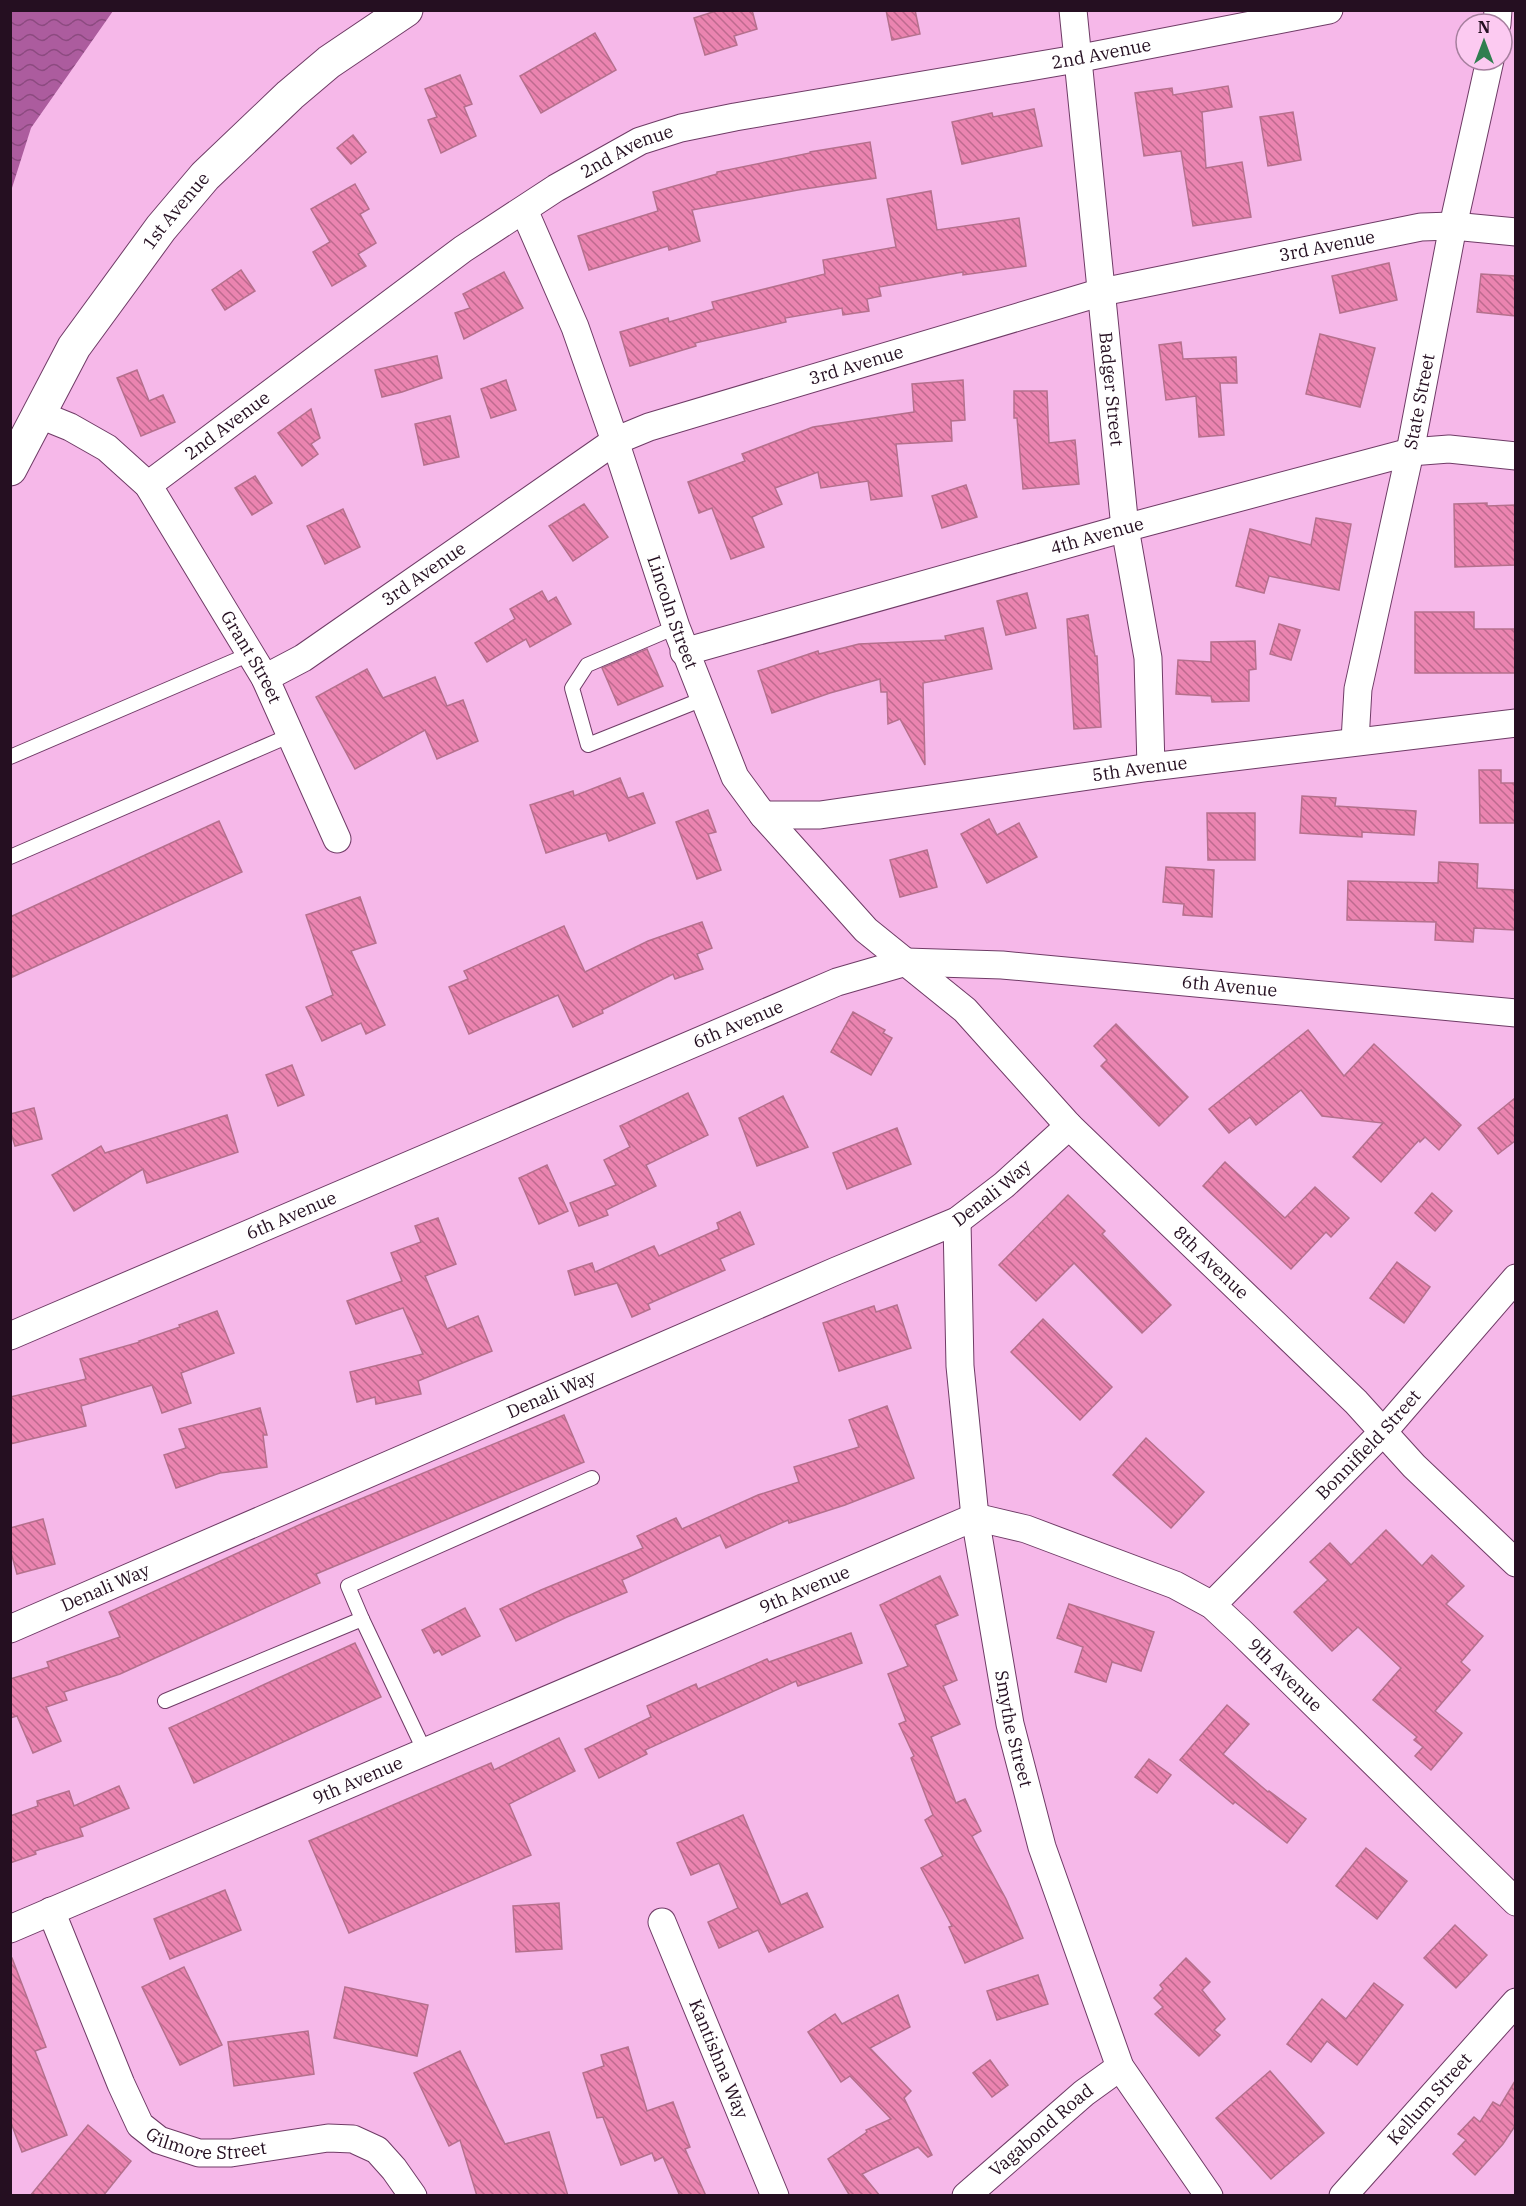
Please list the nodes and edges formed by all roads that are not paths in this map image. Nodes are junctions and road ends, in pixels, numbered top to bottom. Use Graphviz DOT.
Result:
graph roads {
  1 [pos="406,10"];
  2 [pos="1073,10"];
  3 [pos="1329,10"];
  4 [pos="1076,59"];
  5 [pos="1487,72"];
  6 [pos="524,210"];
  7 [pos="1453,226"];
  8 [pos="1515,232"];
  9 [pos="1102,292"];
  10 [pos="38,414"];
  11 [pos="615,441"];
  12 [pos="1410,452"];
  13 [pos="1515,456"];
  14 [pos="10,469"];
  15 [pos="148,485"];
  16 [pos="1125,528"];
  17 [pos="680,640"];
  18 [pos="250,654"];
  19 [pos="265,678"];
  20 [pos="704,699"];
  21 [pos="1515,723"];
  22 [pos="291,735"];
  23 [pos="1355,741"];
  24 [pos="10,757"];
  25 [pos="1151,767"];
  26 [pos="763,815"];
  27 [pos="337,839"];
  28 [pos="10,857"];
  29 [pos="906,962"];
  30 [pos="1515,1013"];
  31 [pos="1069,1126"];
  32 [pos="957,1221"];
  33 [pos="1515,1278"];
  34 [pos="10,1336"];
  35 [pos="1383,1432"];
  36 [pos="592,1478"];
  37 [pos="975,1517"];
  38 [pos="1515,1563"];
  39 [pos="1212,1605"];
  40 [pos="362,1618"];
  41 [pos="10,1629"];
  42 [pos="165,1701"];
  43 [pos="425,1752"];
  44 [pos="1515,1902"];
  45 [pos="51,1911"];
  46 [pos="662,1922"];
  47 [pos="10,1929"];
  48 [pos="1515,2002"];
  49 [pos="1120,2067"];
  50 [pos="413,2196"];
  51 [pos="775,2196"];
  52 [pos="966,2196"];
  53 [pos="1209,2196"];
  54 [pos="1343,2196"];
  1 -- 10 [label="street, 1st Avenue"];
  2 -- 4 [label="street, Badger Street"];
  3 -- 4 [label="street, 2nd Avenue"];
  4 -- 6 [label="street, 2nd Avenue"];
  4 -- 9 [label="street, Badger Street"];
  5 -- 7 [label="street, State Street"];
  6 -- 11 [label="street, Lincoln Street"];
  6 -- 15 [label="street, 2nd Avenue"];
  7 -- 8 [label="street, 3rd Avenue"];
  7 -- 9 [label="street, 3rd Avenue"];
  7 -- 12 [label="street, State Street"];
  9 -- 11 [label="street, 3rd Avenue"];
  9 -- 16 [label="street, Badger Street"];
  10 -- 14 [label="street, 1st Avenue"];
  10 -- 15 [label="street"];
  11 -- 17 [label="street, Lincoln Street"];
  11 -- 19 [label="street, 3rd Avenue"];
  12 -- 13 [label="street, 4th Avenue"];
  12 -- 16 [label="street, 4th Avenue"];
  12 -- 23 [label="street, State Street"];
  15 -- 18 [label="street, Grant Street"];
  16 -- 17 [label="street, 4th Avenue"];
  16 -- 25 [label="street, Badger Street"];
  17 -- 20 [label="street, Lincoln Street"];
  17 -- 20 [label="lane"];
  18 -- 19 [label="street, Grant Street"];
  18 -- 24 [label="lane"];
  19 -- 22 [label="street, Grant Street"];
  20 -- 26 [label="street, Lincoln Street"];
  21 -- 23 [label="street, 5th Avenue"];
  22 -- 27 [label="street, Grant Street"];
  22 -- 28 [label="lane"];
  23 -- 25 [label="street, 5th Avenue"];
  25 -- 26 [label="street, 5th Avenue"];
  26 -- 29 [label="street, Lincoln Street"];
  29 -- 30 [label="street, 6th Avenue"];
  29 -- 31 [label="street, 8th Avenue"];
  29 -- 34 [label="street, 6th Avenue"];
  31 -- 32 [label="street, Denali Way"];
  31 -- 35 [label="street, 8th Avenue"];
  32 -- 37 [label="street, Smythe Street"];
  32 -- 41 [label="street, Denali Way"];
  33 -- 35 [label="street, Bonnifield Street"];
  35 -- 38 [label="street, 8th Avenue"];
  35 -- 39 [label="street, Bonnifield Street"];
  36 -- 40 [label="lane"];
  37 -- 39 [label="street, 9th Avenue"];
  37 -- 43 [label="street, 9th Avenue"];
  37 -- 49 [label="street, Smythe Street"];
  39 -- 44 [label="street, 9th Avenue"];
  40 -- 42 [label="lane"];
  40 -- 43 [label="lane"];
  43 -- 45 [label="street, 9th Avenue"];
  45 -- 47 [label="street, 9th Avenue"];
  45 -- 50 [label="street, Gilmore Street"];
  46 -- 51 [label="street, Kantishna Way"];
  48 -- 54 [label="street, Kellum Street"];
  49 -- 52 [label="street, Vagabond Road"];
  49 -- 53 [label="street, Smythe Street"];
}
